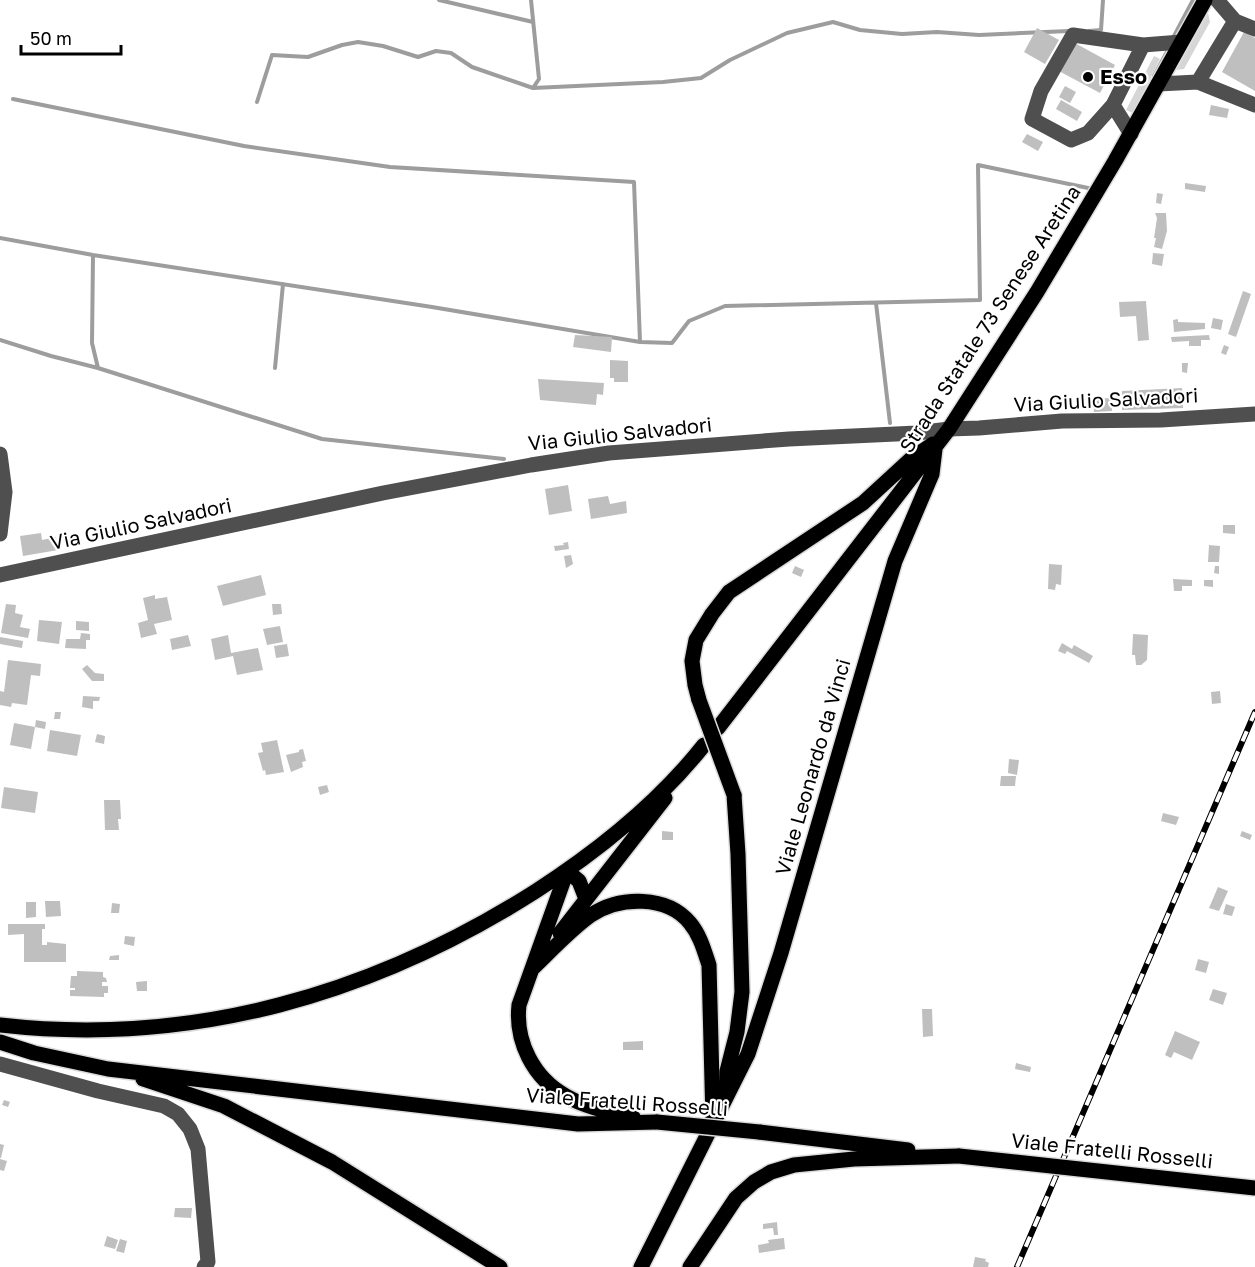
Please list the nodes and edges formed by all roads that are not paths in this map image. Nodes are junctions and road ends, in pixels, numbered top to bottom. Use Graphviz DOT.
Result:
graph roads {
  1 [pos="1205,0"];
  2 [pos="1218,0"];
  3 [pos="1235,21"];
  4 [pos="1255,29"];
  5 [pos="1181,42"];
  6 [pos="1143,45"];
  7 [pos="1198,82"];
  8 [pos="1158,84"];
  9 [pos="1113,105"];
  10 [pos="1255,105"];
  11 [pos="1131,134"];
  12 [pos="1255,414"];
  13 [pos="943,438"];
  14 [pos="0,454"];
  15 [pos="0,534"];
  16 [pos="0,575"];
  17 [pos="718,728"];
  18 [pos="704,745"];
  19 [pos="686,768"];
  20 [pos="567,871"];
  21 [pos="586,899"];
  22 [pos="533,969"];
  23 [pos="0,1025"];
  24 [pos="0,1042"];
  25 [pos="0,1064"];
  26 [pos="108,1069"];
  27 [pos="728,1096"];
  28 [pos="657,1122"];
  29 [pos="713,1124"];
  30 [pos="959,1156"];
  31 [pos="1255,1188"];
  32 [pos="204,1267"];
  33 [pos="500,1267"];
  34 [pos="641,1267"];
  35 [pos="690,1267"];
  1 -- 5 [label="main road, Strada Statale 73 Senese Aretina"];
  2 -- 3 [label="street"];
  3 -- 4 [label="street"];
  3 -- 7 [label="street"];
  5 -- 6 [label="street"];
  5 -- 8 [label="main road, Strada Statale 73 Senese Aretina"];
  6 -- 9 [label="street"];
  6 -- 9 [label="street"];
  7 -- 8 [label="street"];
  7 -- 10 [label="street"];
  8 -- 11 [label="main road, Strada Statale 73 Senese Aretina"];
  9 -- 11 [label="street"];
  11 -- 13 [label="main road, Strada Statale 73 Senese Aretina"];
  12 -- 13 [label="street, Via Giulio Salvadori"];
  13 -- 16 [label="street, Via Giulio Salvadori"];
  13 -- 17 [label="main road, Strada Statale 73 Senese Aretina"];
  13 -- 27 [label="main road, Viale Leonardo da Vinci"];
  13 -- 27 [label="main road, Viale Leonardo da Vinci, bridge"];
  14 -- 15 [label="street"];
  18 -- 19 [label="main road"];
  19 -- 20 [label="main road"];
  19 -- 21 [label="main road"];
  20 -- 21 [label="main road"];
  20 -- 22 [label="main road"];
  20 -- 23 [label="main road"];
  21 -- 22 [label="main road"];
  22 -- 28 [label="main road"];
  22 -- 29 [label="main road"];
  24 -- 26 [label="main road, Viale Fratelli Rosselli"];
  25 -- 32 [label="street"];
  26 -- 28 [label="main road, Viale Fratelli Rosselli"];
  26 -- 33 [label="main road"];
  27 -- 29 [label="main road, Viale Leonardo da Vinci"];
  28 -- 30 [label="main road, Viale Fratelli Rosselli, bridge"];
  29 -- 34 [label="main road, Viale Leonardo da Vinci"];
  30 -- 31 [label="main road, Viale Fratelli Rosselli, bridge"];
  30 -- 35 [label="main road"];
}
